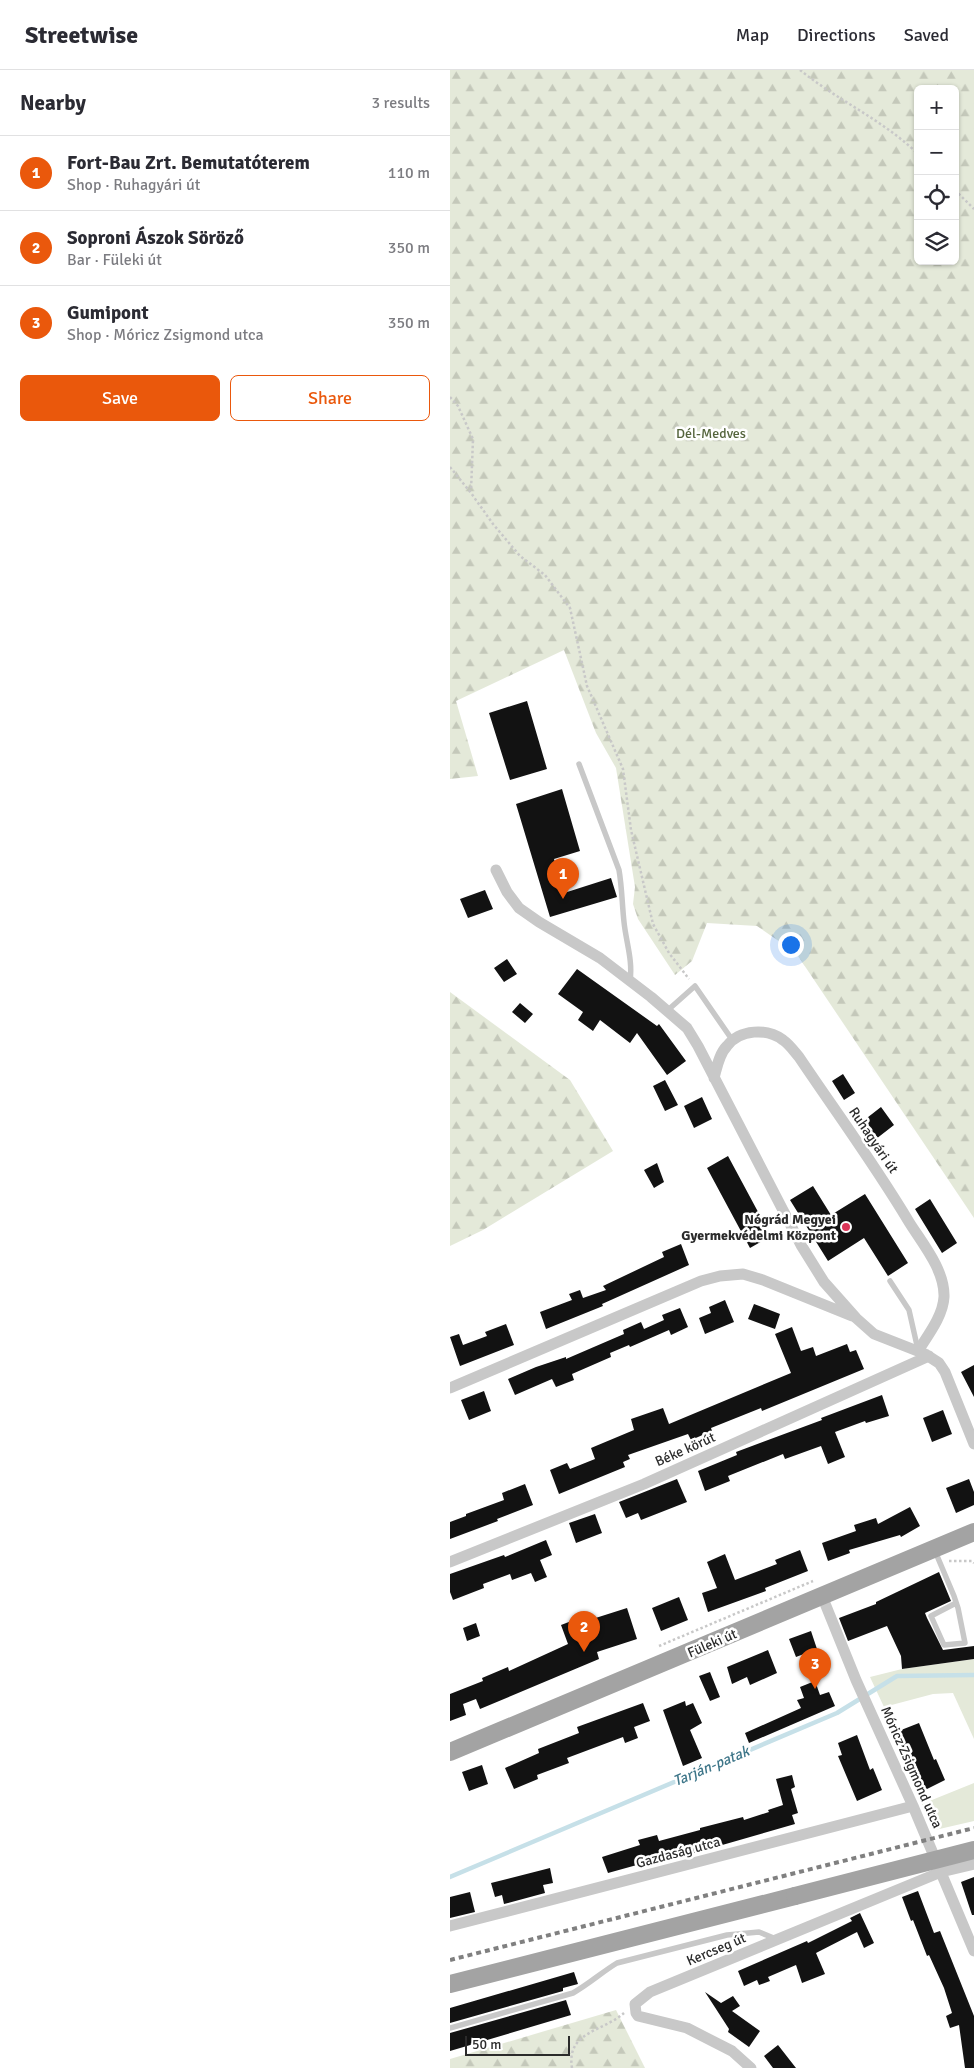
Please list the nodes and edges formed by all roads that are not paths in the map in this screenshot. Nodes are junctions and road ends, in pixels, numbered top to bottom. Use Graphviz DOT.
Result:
graph roads {
  1 [pos="579,764"];
  2 [pos="496,870"];
  3 [pos="630,981"];
  4 [pos="668,1010"];
  5 [pos="733,1041"];
  6 [pos="714,1078"];
  7 [pos="890,1281"];
  8 [pos="856,1318"];
  9 [pos="923,1354"];
  10 [pos="450,1388"];
  11 [pos="974,1444"];
  12 [pos="974,1532"];
  13 [pos="934,1549"];
  14 [pos="450,1562"];
  15 [pos="822,1596"];
  16 [pos="956,1603"];
  17 [pos="450,1752"];
  18 [pos="913,1806"];
  19 [pos="974,1850"];
  20 [pos="974,1864"];
  21 [pos="941,1872"];
  22 [pos="450,1926"];
  23 [pos="778,1940"];
  24 [pos="974,1950"];
  25 [pos="450,1984"];
  26 [pos="450,2028"];
  27 [pos="751,2068"];
  1 -- 3 [label="lane"];
  2 -- 3 [label="street"];
  3 -- 4 [label="street"];
  4 -- 5 [label="lane"];
  4 -- 6 [label="street"];
  5 -- 6 [label="street"];
  5 -- 9 [label="street, Ruhagyári út"];
  6 -- 8 [label="street"];
  7 -- 9 [label="lane"];
  8 -- 9 [label="street"];
  8 -- 10 [label="street"];
  9 -- 11 [label="street"];
  9 -- 14 [label="street, Béke körút"];
  12 -- 13 [label="main road, Füleki út"];
  13 -- 15 [label="main road, Füleki út"];
  13 -- 16 [label="lane"];
  15 -- 17 [label="main road, Füleki út"];
  15 -- 18 [label="street, Móricz Zsigmond utca"];
  16 -- 16 [label="lane"];
  18 -- 21 [label="street, Móricz Zsigmond utca"];
  18 -- 22 [label="street, Gazdaság utca"];
  19 -- 25 [label="main road, bridge"];
  20 -- 21 [label="street, Kercseg út"];
  21 -- 23 [label="street, Kercseg út"];
  21 -- 24 [label="street, Móricz Zsigmond utca"];
  23 -- 26 [label="lane"];
  23 -- 27 [label="street, Kercseg út"];
}
